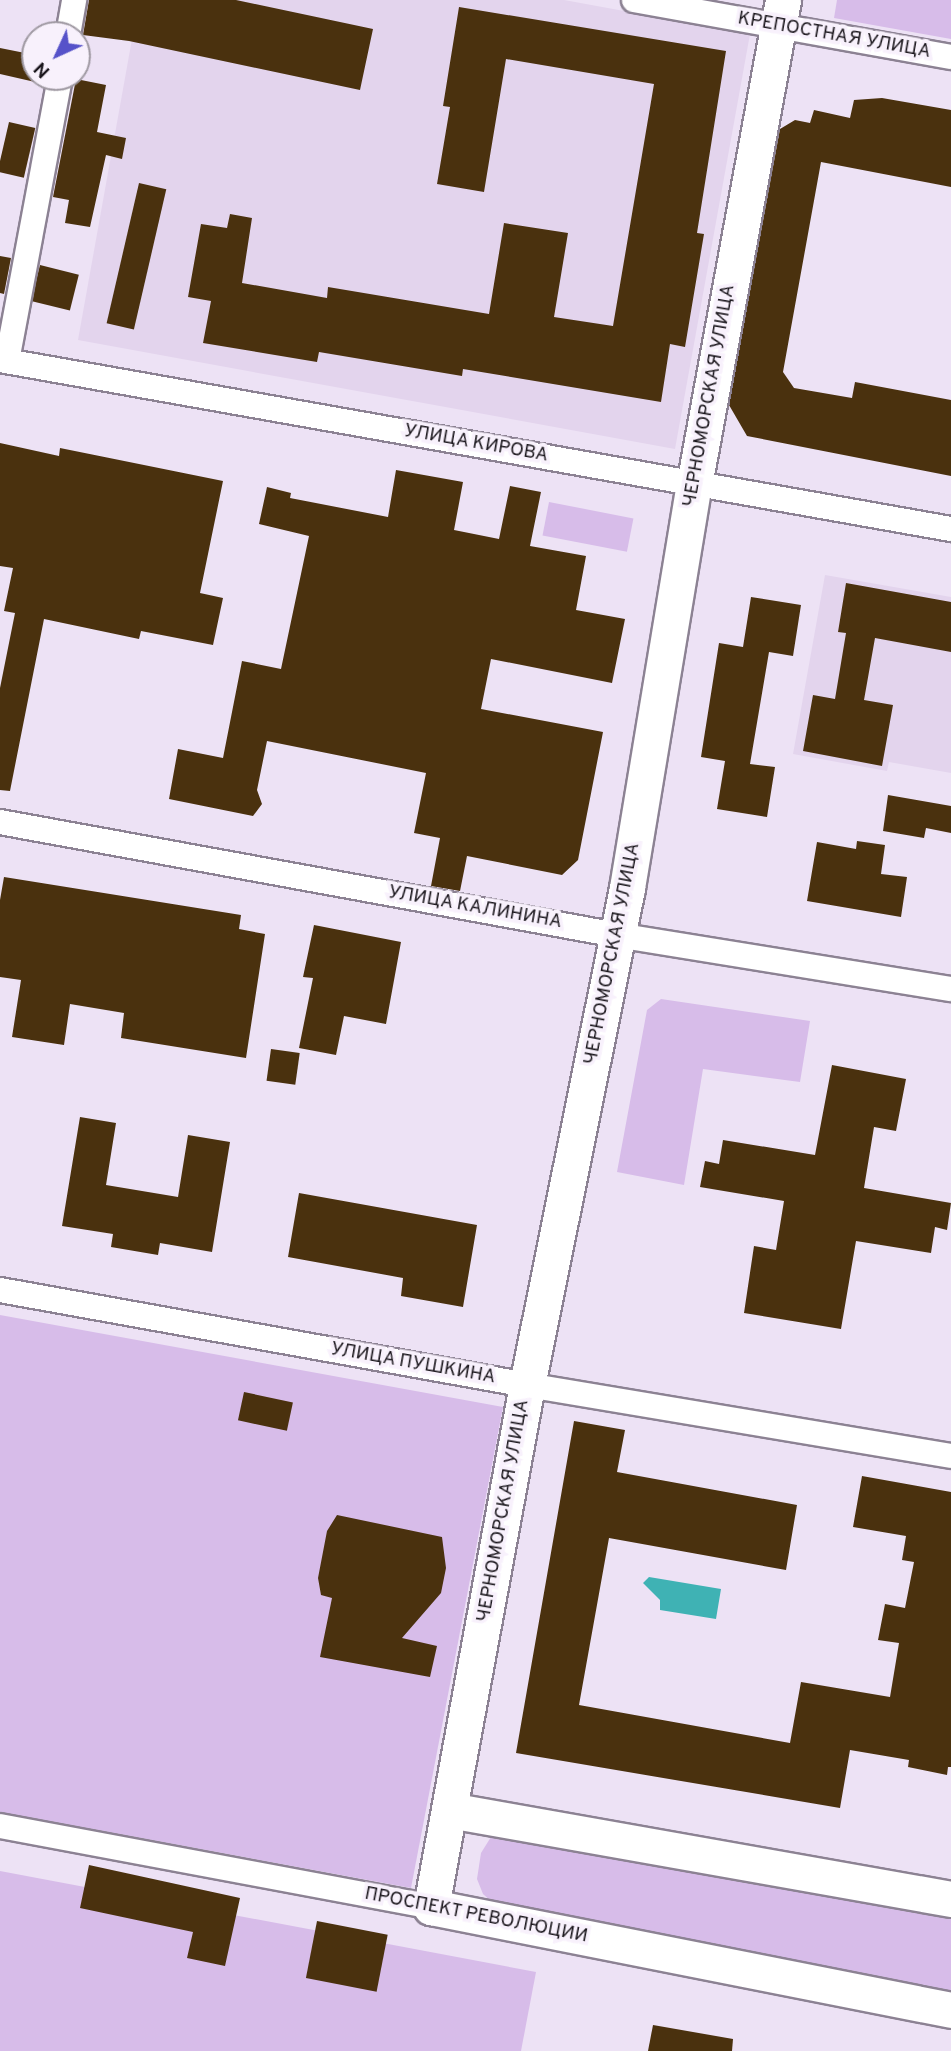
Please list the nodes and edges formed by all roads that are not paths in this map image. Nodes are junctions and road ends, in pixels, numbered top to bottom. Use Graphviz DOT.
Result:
graph roads {
  1 [pos="74,0"];
  2 [pos="634,0"];
  3 [pos="780,13"];
  4 [pos="70,21"];
  5 [pos="951,57"];
  6 [pos="57,91"];
  7 [pos="3,360"];
  8 [pos="694,483"];
  9 [pos="951,529"];
  10 [pos="0,822"];
  11 [pos="617,935"];
  12 [pos="951,989"];
  13 [pos="0,1290"];
  14 [pos="527,1385"];
  15 [pos="951,1456"];
  16 [pos="449,1810"];
  17 [pos="0,1826"];
  18 [pos="951,1899"];
  19 [pos="431,1907"];
  20 [pos="951,2010"];
  1 -- 4 [label="street"];
  2 -- 3 [label="street, КРЕПОСТНАЯ УЛИЦА"];
  3 -- 5 [label="street, КРЕПОСТНАЯ УЛИЦА"];
  3 -- 8 [label="street, ЧЕРНОМОРСКАЯ УЛИЦА"];
  6 -- 7 [label="street"];
  7 -- 8 [label="street, УЛИЦА КИРОВА"];
  8 -- 9 [label="street, УЛИЦА КИРОВА"];
  8 -- 11 [label="street, ЧЕРНОМОРСКАЯ УЛИЦА"];
  10 -- 11 [label="street, УЛИЦА КАЛИНИНА"];
  11 -- 12 [label="street, УЛИЦА КАЛИНИНА"];
  11 -- 14 [label="street, ЧЕРНОМОРСКАЯ УЛИЦА"];
  13 -- 14 [label="street, УЛИЦА ПУШКИНА"];
  14 -- 15 [label="street, УЛИЦА ПУШКИНА"];
  14 -- 16 [label="street, ЧЕРНОМОРСКАЯ УЛИЦА"];
  16 -- 18 [label="street"];
  16 -- 19 [label="street, ЧЕРНОМОРСКАЯ УЛИЦА"];
  17 -- 19 [label="street, ПРОСПЕКТ РЕВОЛЮЦИИ"];
  19 -- 20 [label="street, ПРОСПЕКТ РЕВОЛЮЦИИ"];
}
